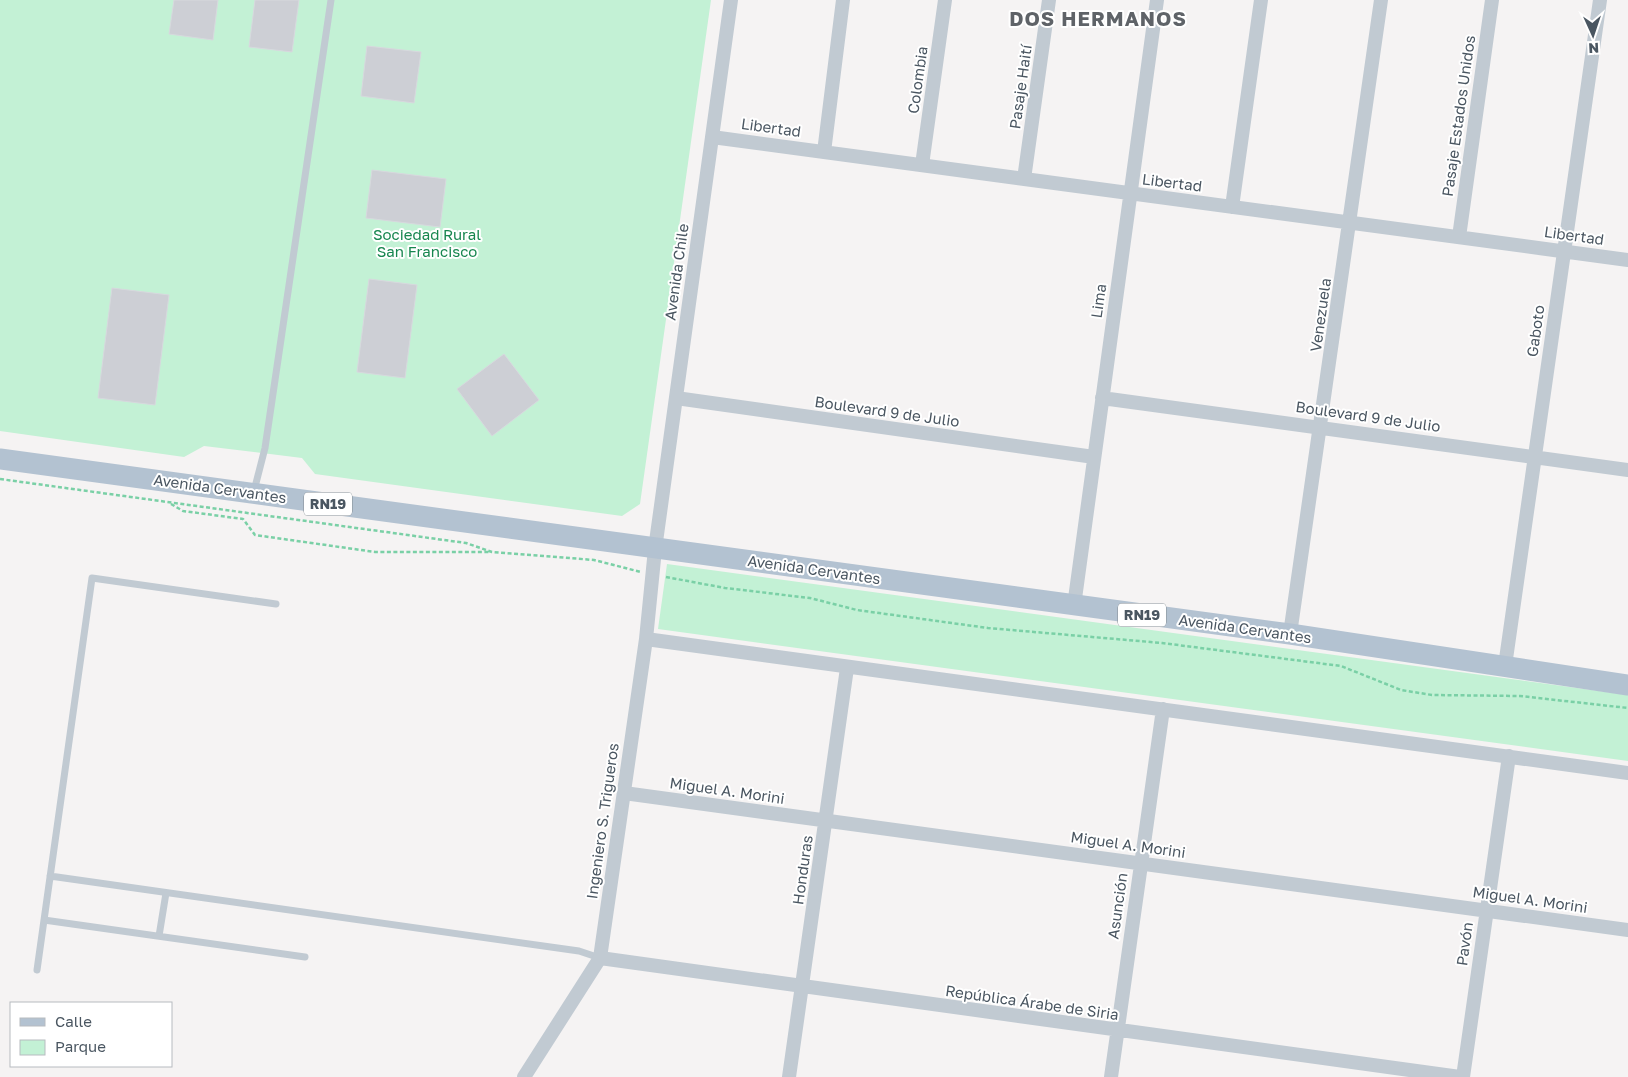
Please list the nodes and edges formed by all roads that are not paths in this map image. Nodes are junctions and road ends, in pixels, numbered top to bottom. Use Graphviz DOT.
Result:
graph roads {
  1 [pos="331,0"];
  2 [pos="731,0"];
  3 [pos="843,0"];
  4 [pos="945,0"];
  5 [pos="1049,0"];
  6 [pos="1157,0"];
  7 [pos="1261,0"];
  8 [pos="1381,0"];
  9 [pos="1492,0"];
  10 [pos="1600,0"];
  11 [pos="712,136"];
  12 [pos="824,152"];
  13 [pos="922,165"];
  14 [pos="1024,179"];
  15 [pos="1130,194"];
  16 [pos="1232,207"];
  17 [pos="1350,222"];
  18 [pos="1459,237"];
  19 [pos="1564,251"];
  20 [pos="1628,260"];
  21 [pos="676,398"];
  22 [pos="1102,398"];
  23 [pos="1321,427"];
  24 [pos="1094,457"];
  25 [pos="1535,458"];
  26 [pos="0,459"];
  27 [pos="1628,470"];
  28 [pos="254,494"];
  29 [pos="655,549"];
  30 [pos="276,604"];
  31 [pos="1074,606"];
  32 [pos="1290,634"];
  33 [pos="646,639"];
  34 [pos="1505,666"];
  35 [pos="847,668"];
  36 [pos="1628,685"];
  37 [pos="1163,709"];
  38 [pos="1509,756"];
  39 [pos="1628,773"];
  40 [pos="624,793"];
  41 [pos="826,821"];
  42 [pos="1140,863"];
  43 [pos="50,876"];
  44 [pos="166,893"];
  45 [pos="1487,910"];
  46 [pos="44,920"];
  47 [pos="1628,930"];
  48 [pos="159,936"];
  49 [pos="305,957"];
  50 [pos="600,958"];
  51 [pos="37,970"];
  52 [pos="802,988"];
  53 [pos="1118,1031"];
  54 [pos="524,1077"];
  55 [pos="789,1077"];
  56 [pos="1111,1077"];
  57 [pos="1461,1077"];
  1 -- 28 [label="lane"];
  2 -- 11 [label="street, Avenida Chile"];
  3 -- 12 [label="street"];
  4 -- 13 [label="street, Colombia"];
  5 -- 14 [label="street, Pasaje Haití"];
  6 -- 15 [label="street, Lima"];
  7 -- 16 [label="street"];
  8 -- 17 [label="street, Venezuela"];
  9 -- 18 [label="street, Pasaje Estados Unidos"];
  10 -- 19 [label="street, Gaboto"];
  11 -- 12 [label="street, Libertad"];
  11 -- 21 [label="street, Avenida Chile"];
  12 -- 13 [label="street, Libertad"];
  13 -- 14 [label="street, Libertad"];
  14 -- 15 [label="street, Libertad"];
  15 -- 16 [label="street, Libertad"];
  15 -- 22 [label="street, Lima"];
  16 -- 17 [label="street, Libertad"];
  17 -- 18 [label="street, Libertad"];
  17 -- 23 [label="street, Venezuela"];
  18 -- 19 [label="street, Libertad"];
  19 -- 20 [label="street, Libertad"];
  19 -- 25 [label="street, Gaboto"];
  21 -- 24 [label="street, Boulevard 9 de Julio"];
  21 -- 29 [label="street, Avenida Chile"];
  22 -- 23 [label="street, Boulevard 9 de Julio"];
  22 -- 24 [label="street, Lima"];
  23 -- 25 [label="street, Boulevard 9 de Julio"];
  23 -- 32 [label="street, Venezuela"];
  24 -- 31 [label="street, Lima"];
  25 -- 27 [label="street, Boulevard 9 de Julio"];
  25 -- 34 [label="street, Gaboto"];
  26 -- 28 [label="main road, Avenida Cervantes / RN19"];
  28 -- 29 [label="main road, Avenida Cervantes / RN19"];
  29 -- 31 [label="main road, Avenida Cervantes / RN19"];
  29 -- 33 [label="street, Ingeniero S. Trigueros"];
  30 -- 43 [label="lane"];
  31 -- 32 [label="main road, Avenida Cervantes / RN19"];
  32 -- 34 [label="main road, Avenida Cervantes / RN19"];
  33 -- 35 [label="street"];
  33 -- 40 [label="street, Ingeniero S. Trigueros"];
  34 -- 36 [label="main road, Avenida Cervantes / RN19"];
  35 -- 37 [label="street"];
  35 -- 41 [label="street, Honduras"];
  37 -- 38 [label="street"];
  37 -- 42 [label="street, Asunción"];
  38 -- 39 [label="street"];
  38 -- 45 [label="street, Pavón"];
  40 -- 41 [label="street, Miguel A. Morini"];
  40 -- 50 [label="street, Ingeniero S. Trigueros"];
  41 -- 42 [label="street, Miguel A. Morini"];
  41 -- 52 [label="street, Honduras"];
  42 -- 45 [label="street, Miguel A. Morini"];
  42 -- 53 [label="street, Asunción"];
  43 -- 44 [label="lane"];
  43 -- 46 [label="lane"];
  44 -- 48 [label="lane"];
  44 -- 50 [label="lane"];
  45 -- 47 [label="street, Miguel A. Morini"];
  45 -- 57 [label="street, Pavón"];
  46 -- 48 [label="lane"];
  46 -- 51 [label="lane"];
  48 -- 49 [label="lane"];
  50 -- 52 [label="street, República Árabe de Siria"];
  50 -- 54 [label="street, Ingeniero S. Trigueros"];
  52 -- 53 [label="street, República Árabe de Siria"];
  52 -- 55 [label="street, Honduras"];
  53 -- 56 [label="street, Asunción"];
  53 -- 57 [label="street, República Árabe de Siria"];
}
